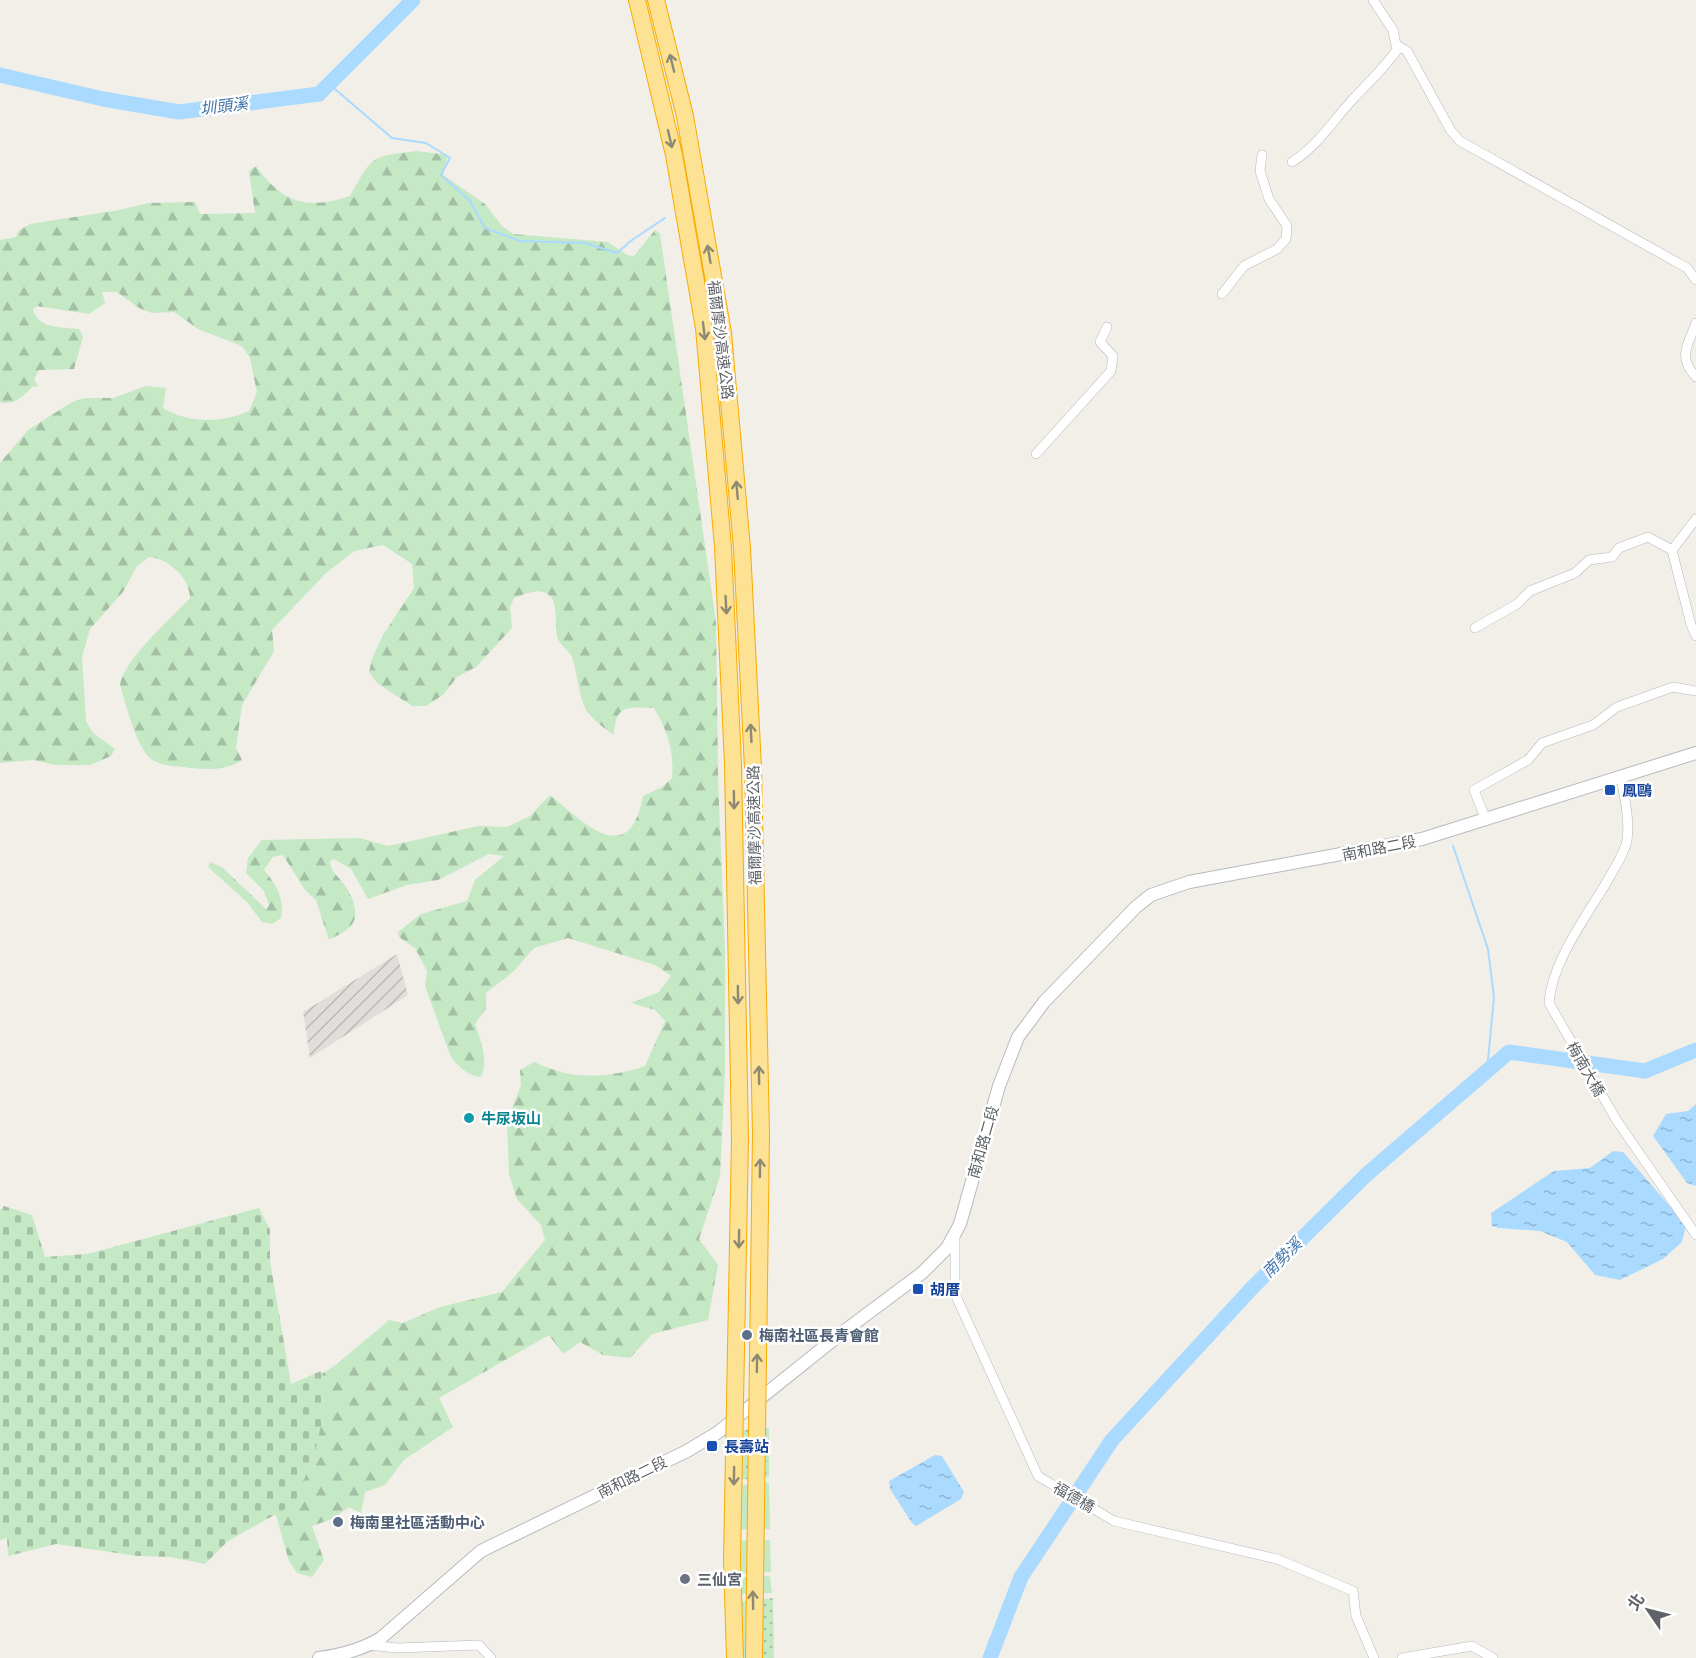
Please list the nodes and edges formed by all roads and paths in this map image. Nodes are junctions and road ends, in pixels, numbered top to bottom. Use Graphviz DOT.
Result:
graph roads {
  1 [pos="637,0"];
  2 [pos="656,0"];
  3 [pos="1373,0"];
  4 [pos="1397,45"];
  5 [pos="1262,155"];
  6 [pos="1292,162"];
  7 [pos="1696,280"];
  8 [pos="1222,294"];
  9 [pos="1696,323"];
  10 [pos="1107,327"];
  11 [pos="1696,377"];
  12 [pos="1036,454"];
  13 [pos="1696,519"];
  14 [pos="1672,550"];
  15 [pos="1475,628"];
  16 [pos="1696,636"];
  17 [pos="1696,691"];
  18 [pos="1696,753"];
  19 [pos="1620,776"];
  20 [pos="1485,820"];
  21 [pos="1696,1235"];
  22 [pos="954,1237"];
  23 [pos="369,1646"];
  24 [pos="319,1658"];
  25 [pos="491,1658"];
  26 [pos="735,1658"];
  27 [pos="754,1658"];
  28 [pos="1374,1658"];
  29 [pos="1402,1658"];
  30 [pos="1493,1658"];
  1 -- 26 [label="highway, 福爾摩沙高速公路, one-way, bridge"];
  27 -- 2 [label="highway, 福爾摩沙高速公路, one-way, bridge"];
  3 -- 4 [label="street"];
  4 -- 6 [label="street"];
  4 -- 7 [label="street"];
  5 -- 8 [label="street"];
  9 -- 11 [label="street"];
  10 -- 12 [label="street"];
  13 -- 14 [label="street"];
  14 -- 15 [label="street"];
  14 -- 16 [label="street"];
  17 -- 20 [label="street"];
  18 -- 19 [label="main road, 南和路二段"];
  19 -- 20 [label="main road, 南和路二段"];
  19 -- 21 [label="street, 梅南大橋"];
  20 -- 22 [label="main road, 南和路二段"];
  22 -- 23 [label="main road, 南和路二段"];
  22 -- 28 [label="street, 福德橋"];
  23 -- 24 [label="main road, 南和路二段"];
  23 -- 25 [label="street"];
  29 -- 30 [label="street"];
}
